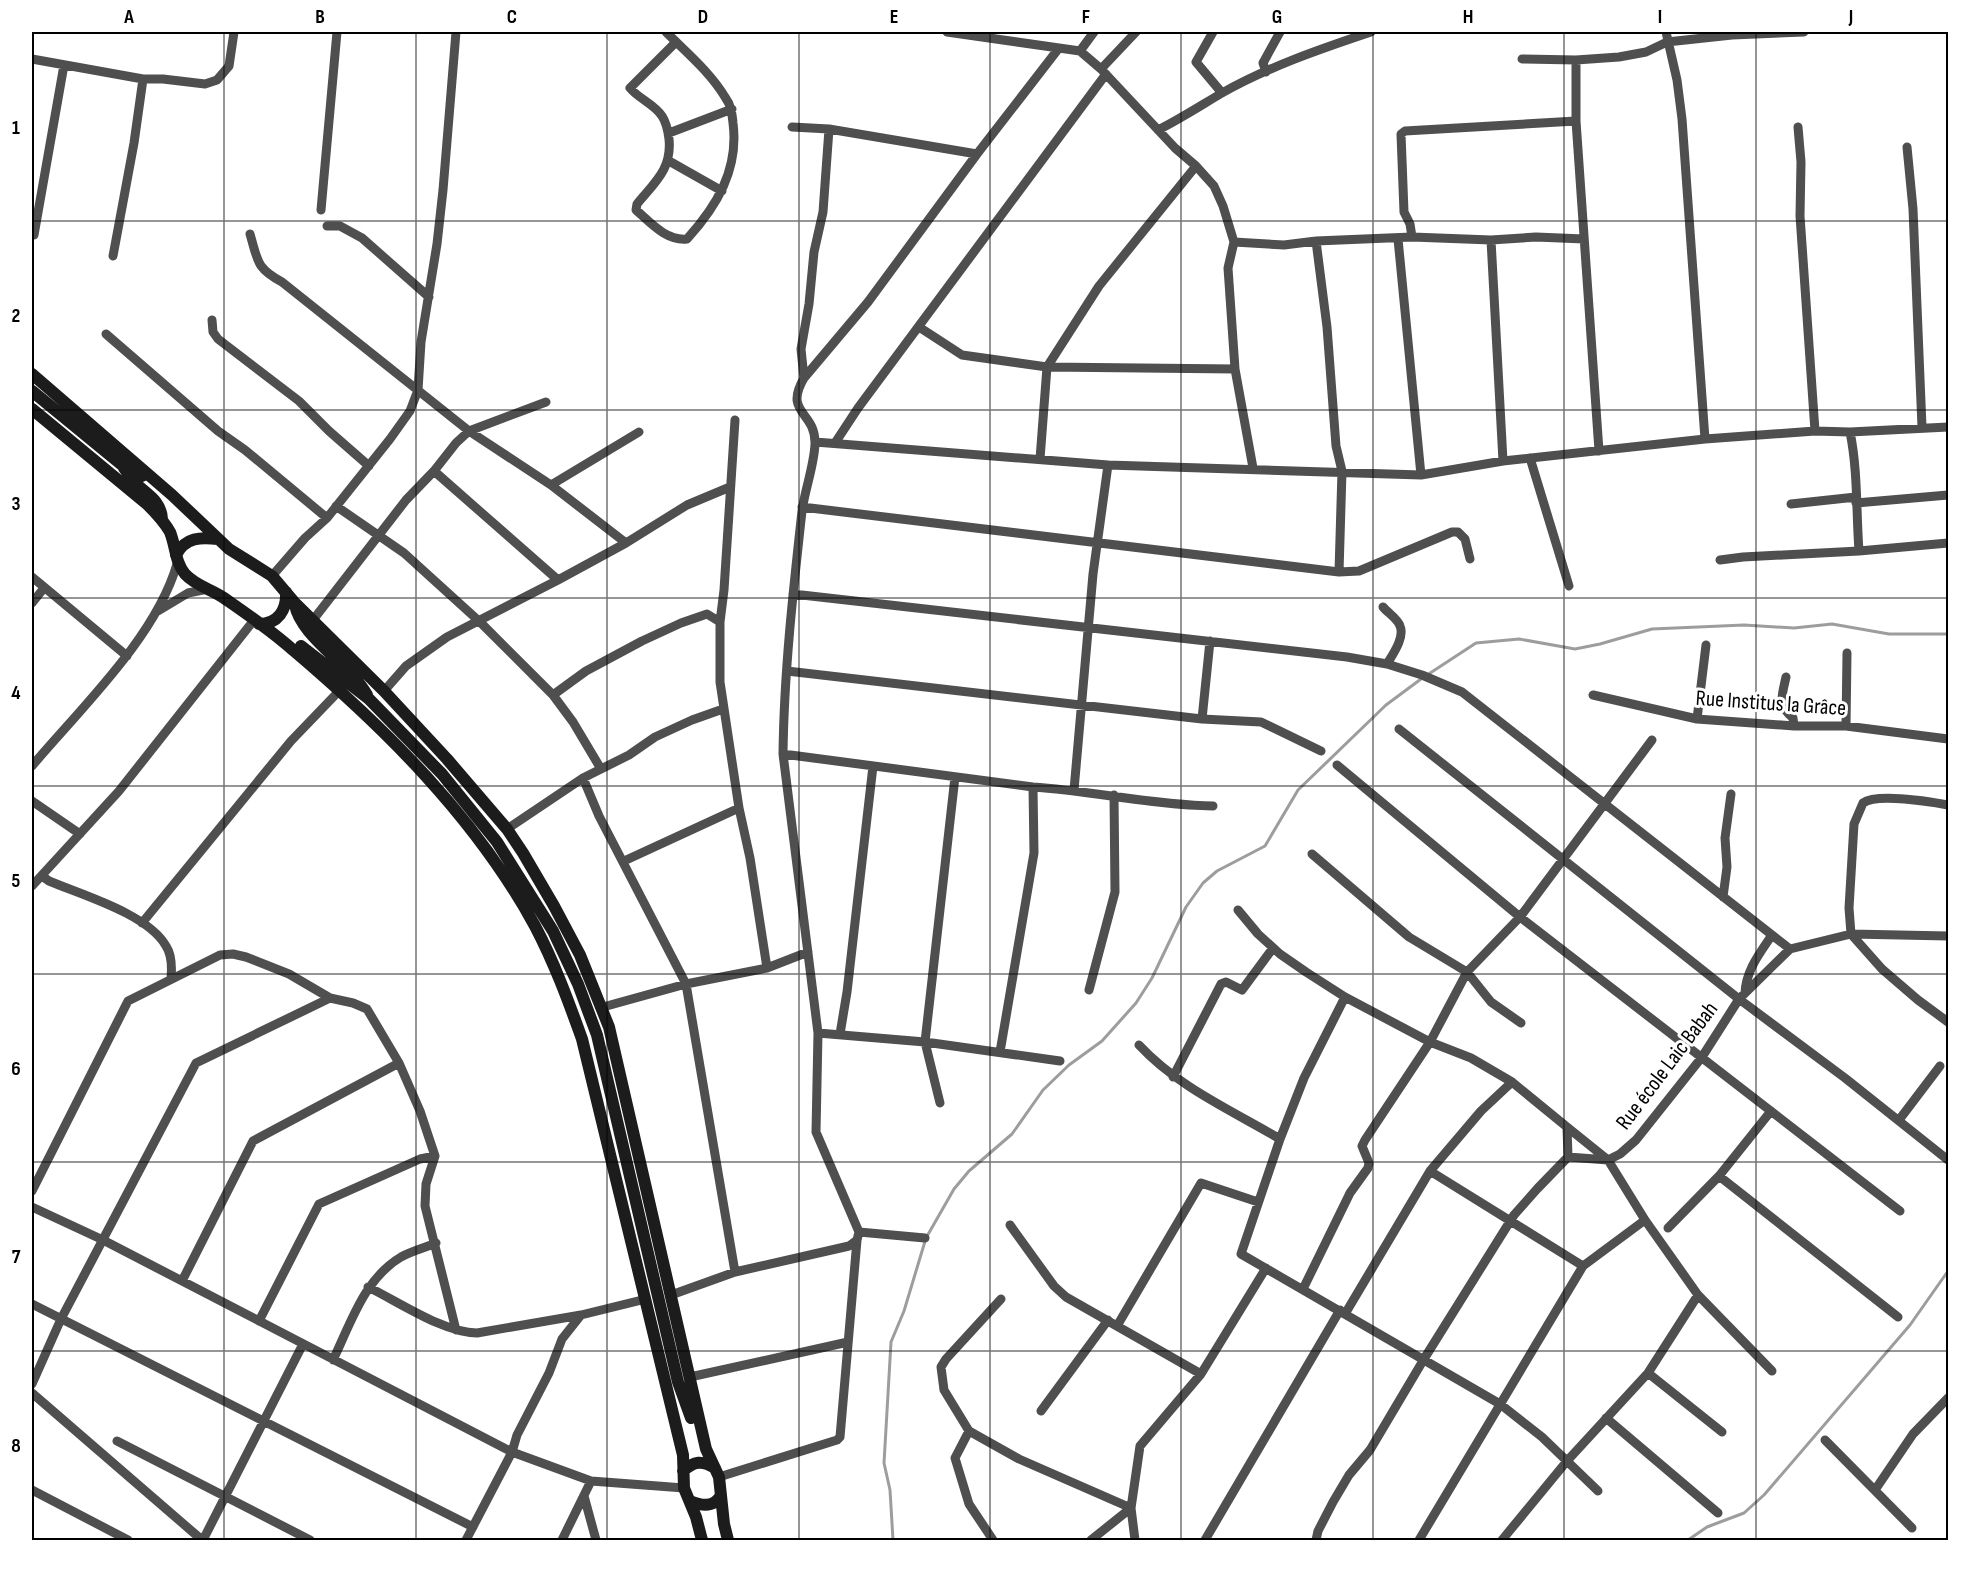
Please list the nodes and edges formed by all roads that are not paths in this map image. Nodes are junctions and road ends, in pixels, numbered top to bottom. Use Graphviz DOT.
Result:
graph roads {
  1 [pos="234,32"];
  2 [pos="337,32"];
  3 [pos="456,32"];
  4 [pos="666,32"];
  5 [pos="947,32"];
  6 [pos="1094,32"];
  7 [pos="1136,32"];
  8 [pos="1213,32"];
  9 [pos="1280,32"];
  10 [pos="1371,32"];
  11 [pos="1666,32"];
  12 [pos="1776,32"];
  13 [pos="1804,32"];
  14 [pos="676,42"];
  15 [pos="1668,42"];
  16 [pos="1059,48"];
  17 [pos="1080,51"];
  18 [pos="32,59"];
  19 [pos="1522,59"];
  20 [pos="1576,60"];
  21 [pos="64,65"];
  22 [pos="1104,72"];
  23 [pos="1266,72"];
  24 [pos="143,79"];
  25 [pos="1222,93"];
  26 [pos="732,109"];
  27 [pos="1576,121"];
  28 [pos="792,126"];
  29 [pos="1798,127"];
  30 [pos="829,129"];
  31 [pos="1158,130"];
  32 [pos="669,133"];
  33 [pos="1907,147"];
  34 [pos="977,154"];
  35 [pos="669,160"];
  36 [pos="1196,166"];
  37 [pos="722,191"];
  38 [pos="321,210"];
  39 [pos="327,226"];
  40 [pos="250,234"];
  41 [pos="34,236"];
  42 [pos="1412,237"];
  43 [pos="1398,238"];
  44 [pos="1584,239"];
  45 [pos="1491,240"];
  46 [pos="1316,241"];
  47 [pos="1234,242"];
  48 [pos="113,256"];
  49 [pos="429,297"];
  50 [pos="212,320"];
  51 [pos="919,327"];
  52 [pos="106,334"];
  53 [pos="1047,367"];
  54 [pos="1235,369"];
  55 [pos="32,374"];
  56 [pos="804,378"];
  57 [pos="418,390"];
  58 [pos="32,391"];
  59 [pos="546,402"];
  60 [pos="32,409"];
  61 [pos="735,420"];
  62 [pos="1922,427"];
  63 [pos="1948,427"];
  64 [pos="469,431"];
  65 [pos="1815,431"];
  66 [pos="639,432"];
  67 [pos="1850,432"];
  68 [pos="1705,439"];
  69 [pos="815,442"];
  70 [pos="835,444"];
  71 [pos="1599,451"];
  72 [pos="1530,458"];
  73 [pos="1040,459"];
  74 [pos="1503,461"];
  75 [pos="121,464"];
  76 [pos="1108,465"];
  77 [pos="369,466"];
  78 [pos="1253,468"];
  79 [pos="435,471"];
  80 [pos="1342,471"];
  81 [pos="1421,475"];
  82 [pos="551,485"];
  83 [pos="730,487"];
  84 [pos="1948,495"];
  85 [pos="1856,500"];
  86 [pos="1791,504"];
  87 [pos="336,506"];
  88 [pos="802,507"];
  89 [pos="186,508"];
  90 [pos="327,518"];
  91 [pos="162,520"];
  92 [pos="380,536"];
  93 [pos="219,539"];
  94 [pos="626,543"];
  95 [pos="1098,543"];
  96 [pos="1948,543"];
  97 [pos="1859,551"];
  98 [pos="177,559"];
  99 [pos="1470,559"];
  100 [pos="1719,560"];
  101 [pos="1340,572"];
  102 [pos="272,576"];
  103 [pos="32,577"];
  104 [pos="558,580"];
  105 [pos="1569,586"];
  106 [pos="45,588"];
  107 [pos="208,589"];
  108 [pos="286,592"];
  109 [pos="793,594"];
  110 [pos="294,602"];
  111 [pos="32,603"];
  112 [pos="1383,608"];
  113 [pos="158,611"];
  114 [pos="313,620"];
  115 [pos="256,622"];
  116 [pos="480,622"];
  117 [pos="720,622"];
  118 [pos="1088,627"];
  119 [pos="270,632"];
  120 [pos="1209,641"];
  121 [pos="1706,645"];
  122 [pos="1847,653"];
  123 [pos="127,656"];
  124 [pos="1387,664"];
  125 [pos="787,671"];
  126 [pos="1786,677"];
  127 [pos="340,690"];
  128 [pos="384,691"];
  129 [pos="1593,694"];
  130 [pos="553,695"];
  131 [pos="369,699"];
  132 [pos="1081,705"];
  133 [pos="723,709"];
  134 [pos="1202,719"];
  135 [pos="1698,719"];
  136 [pos="1794,726"];
  137 [pos="1846,726"];
  138 [pos="1399,729"];
  139 [pos="1948,739"];
  140 [pos="1652,740"];
  141 [pos="1321,751"];
  142 [pos="783,754"];
  143 [pos="32,765"];
  144 [pos="1337,765"];
  145 [pos="873,766"];
  146 [pos="601,769"];
  147 [pos="955,777"];
  148 [pos="584,778"];
  149 [pos="1033,787"];
  150 [pos="1074,790"];
  151 [pos="1731,794"];
  152 [pos="1114,795"];
  153 [pos="32,801"];
  154 [pos="1605,803"];
  155 [pos="1948,805"];
  156 [pos="1213,806"];
  157 [pos="739,808"];
  158 [pos="507,829"];
  159 [pos="81,834"];
  160 [pos="1312,854"];
  161 [pos="1563,859"];
  162 [pos="624,861"];
  163 [pos="42,876"];
  164 [pos="32,886"];
  165 [pos="1723,897"];
  166 [pos="1238,910"];
  167 [pos="1520,916"];
  168 [pos="142,923"];
  169 [pos="1851,934"];
  170 [pos="1772,935"];
  171 [pos="1948,936"];
  172 [pos="1273,948"];
  173 [pos="1790,949"];
  174 [pos="808,952"];
  175 [pos="767,968"];
  176 [pos="1467,972"];
  177 [pos="171,978"];
  178 [pos="686,984"];
  179 [pos="1089,990"];
  180 [pos="1742,996"];
  181 [pos="1345,997"];
  182 [pos="330,998"];
  183 [pos="603,1007"];
  184 [pos="1948,1022"];
  185 [pos="1521,1023"];
  186 [pos="818,1033"];
  187 [pos="840,1034"];
  188 [pos="925,1042"];
  189 [pos="1430,1042"];
  190 [pos="1138,1045"];
  191 [pos="1000,1052"];
  192 [pos="1702,1057"];
  193 [pos="1060,1061"];
  194 [pos="399,1063"];
  195 [pos="1940,1066"];
  196 [pos="1173,1077"];
  197 [pos="1512,1082"];
  198 [pos="940,1102"];
  199 [pos="1771,1111"];
  200 [pos="1899,1120"];
  201 [pos="1567,1127"];
  202 [pos="1280,1139"];
  203 [pos="435,1156"];
  204 [pos="1568,1157"];
  205 [pos="1608,1160"];
  206 [pos="1948,1160"];
  207 [pos="1430,1171"];
  208 [pos="1719,1176"];
  209 [pos="32,1191"];
  210 [pos="1258,1203"];
  211 [pos="32,1208"];
  212 [pos="1900,1211"];
  213 [pos="1644,1220"];
  214 [pos="1510,1221"];
  215 [pos="1010,1225"];
  216 [pos="1668,1228"];
  217 [pos="858,1236"];
  218 [pos="925,1238"];
  219 [pos="103,1240"];
  220 [pos="436,1244"];
  221 [pos="1583,1266"];
  222 [pos="1266,1268"];
  223 [pos="735,1272"];
  224 [pos="182,1281"];
  225 [pos="368,1287"];
  226 [pos="1303,1289"];
  227 [pos="671,1295"];
  228 [pos="1698,1295"];
  229 [pos="646,1299"];
  230 [pos="1001,1299"];
  231 [pos="32,1305"];
  232 [pos="1342,1312"];
  233 [pos="581,1315"];
  234 [pos="1898,1317"];
  235 [pos="61,1319"];
  236 [pos="1108,1320"];
  237 [pos="259,1321"];
  238 [pos="1118,1326"];
  239 [pos="456,1330"];
  240 [pos="848,1342"];
  241 [pos="303,1344"];
  242 [pos="1424,1359"];
  243 [pos="333,1360"];
  244 [pos="1772,1371"];
  245 [pos="1648,1373"];
  246 [pos="1201,1374"];
  247 [pos="684,1379"];
  248 [pos="32,1384"];
  249 [pos="32,1393"];
  250 [pos="1948,1398"];
  251 [pos="1500,1404"];
  252 [pos="1041,1411"];
  253 [pos="1606,1418"];
  254 [pos="264,1422"];
  255 [pos="969,1431"];
  256 [pos="1722,1432"];
  257 [pos="1826,1440"];
  258 [pos="117,1441"];
  259 [pos="512,1452"];
  260 [pos="683,1455"];
  261 [pos="1567,1461"];
  262 [pos="683,1471"];
  263 [pos="717,1472"];
  264 [pos="591,1481"];
  265 [pos="684,1488"];
  266 [pos="32,1490"];
  267 [pos="1875,1490"];
  268 [pos="1598,1491"];
  269 [pos="721,1495"];
  270 [pos="584,1496"];
  271 [pos="225,1497"];
  272 [pos="690,1501"];
  273 [pos="1131,1508"];
  274 [pos="1718,1513"];
  275 [pos="724,1524"];
  276 [pos="473,1527"];
  277 [pos="1912,1528"];
  278 [pos="701,1535"];
  279 [pos="128,1540"];
  280 [pos="202,1540"];
  281 [pos="310,1540"];
  282 [pos="466,1540"];
  283 [pos="562,1540"];
  284 [pos="596,1540"];
  285 [pos="709,1540"];
  286 [pos="721,1540"];
  287 [pos="728,1540"];
  288 [pos="993,1540"];
  289 [pos="1091,1540"];
  290 [pos="1136,1540"];
  291 [pos="1205,1540"];
  292 [pos="1316,1540"];
  293 [pos="1419,1540"];
  294 [pos="1502,1540"];
  1 -- 24 [label="street"];
  2 -- 38 [label="street"];
  3 -- 49 [label="street"];
  4 -- 14 [label="street"];
  5 -- 16 [label="street"];
  6 -- 17 [label="street"];
  7 -- 22 [label="street"];
  8 -- 25 [label="street"];
  9 -- 23 [label="street"];
  10 -- 23 [label="street"];
  11 -- 15 [label="street"];
  12 -- 13 [label="street"];
  12 -- 15 [label="street"];
  14 -- 26 [label="street"];
  14 -- 32 [label="street"];
  15 -- 20 [label="street"];
  15 -- 68 [label="street"];
  16 -- 17 [label="street"];
  16 -- 34 [label="street"];
  17 -- 22 [label="street"];
  18 -- 21 [label="street"];
  19 -- 20 [label="street"];
  20 -- 27 [label="street"];
  21 -- 24 [label="street"];
  21 -- 41 [label="street"];
  22 -- 31 [label="street"];
  22 -- 51 [label="street"];
  23 -- 25 [label="street"];
  24 -- 48 [label="street"];
  25 -- 31 [label="street"];
  26 -- 32 [label="street"];
  26 -- 37 [label="street"];
  27 -- 42 [label="street"];
  27 -- 44 [label="street"];
  28 -- 30 [label="street"];
  29 -- 65 [label="street"];
  30 -- 34 [label="street"];
  30 -- 56 [label="street"];
  31 -- 36 [label="street"];
  32 -- 35 [label="street"];
  33 -- 62 [label="street"];
  34 -- 56 [label="street"];
  35 -- 37 [label="street"];
  35 -- 37 [label="street"];
  36 -- 47 [label="street"];
  36 -- 53 [label="street"];
  39 -- 49 [label="street"];
  40 -- 57 [label="street"];
  42 -- 43 [label="street"];
  42 -- 45 [label="street"];
  43 -- 46 [label="street"];
  43 -- 81 [label="street"];
  44 -- 45 [label="street"];
  44 -- 71 [label="street"];
  45 -- 74 [label="street"];
  46 -- 47 [label="street"];
  46 -- 80 [label="street"];
  47 -- 54 [label="street"];
  49 -- 57 [label="street"];
  50 -- 77 [label="street"];
  51 -- 53 [label="street"];
  51 -- 70 [label="street"];
  52 -- 90 [label="street"];
  53 -- 54 [label="street"];
  53 -- 73 [label="street"];
  54 -- 78 [label="street"];
  55 -- 89 [label="main road"];
  56 -- 69 [label="street"];
  57 -- 64 [label="street"];
  57 -- 77 [label="street"];
  58 -- 75 [label="main road"];
  59 -- 64 [label="street"];
  60 -- 91 [label="main road"];
  61 -- 83 [label="street"];
  62 -- 63 [label="street"];
  62 -- 67 [label="street"];
  64 -- 79 [label="street"];
  64 -- 82 [label="street"];
  65 -- 67 [label="street"];
  65 -- 68 [label="street"];
  66 -- 82 [label="street"];
  67 -- 85 [label="street"];
  68 -- 71 [label="street"];
  69 -- 70 [label="street"];
  69 -- 88 [label="street"];
  70 -- 73 [label="street"];
  71 -- 72 [label="street"];
  72 -- 74 [label="street"];
  72 -- 105 [label="street"];
  73 -- 76 [label="street"];
  74 -- 81 [label="street"];
  75 -- 89 [label="main road"];
  75 -- 91 [label="main road"];
  76 -- 78 [label="street"];
  76 -- 95 [label="street"];
  77 -- 87 [label="street"];
  78 -- 80 [label="street"];
  79 -- 92 [label="street"];
  79 -- 104 [label="street"];
  80 -- 81 [label="street"];
  80 -- 101 [label="street"];
  82 -- 94 [label="street"];
  83 -- 94 [label="street"];
  83 -- 117 [label="street"];
  84 -- 85 [label="street"];
  85 -- 86 [label="street"];
  85 -- 97 [label="street"];
  87 -- 90 [label="street"];
  87 -- 92 [label="street"];
  88 -- 95 [label="street"];
  88 -- 109 [label="street"];
  89 -- 93 [label="main road"];
  90 -- 102 [label="street"];
  91 -- 98 [label="main road"];
  92 -- 114 [label="street"];
  92 -- 116 [label="street"];
  93 -- 98 [label="main road"];
  93 -- 102 [label="main road"];
  94 -- 104 [label="street"];
  95 -- 101 [label="street"];
  95 -- 118 [label="street"];
  96 -- 97 [label="street"];
  97 -- 100 [label="street"];
  98 -- 107 [label="main road"];
  98 -- 113 [label="street"];
  99 -- 101 [label="street"];
  102 -- 108 [label="main road"];
  103 -- 106 [label="street"];
  104 -- 116 [label="street"];
  106 -- 111 [label="street"];
  106 -- 123 [label="street"];
  107 -- 113 [label="street"];
  107 -- 115 [label="main road"];
  108 -- 110 [label="main road"];
  108 -- 115 [label="main road"];
  109 -- 118 [label="street"];
  109 -- 125 [label="street"];
  110 -- 114 [label="main road"];
  110 -- 131 [label="main road"];
  112 -- 124 [label="street"];
  113 -- 123 [label="street"];
  114 -- 128 [label="main road"];
  115 -- 119 [label="main road"];
  115 -- 159 [label="street"];
  116 -- 128 [label="street"];
  116 -- 130 [label="street"];
  117 -- 130 [label="street"];
  117 -- 133 [label="street"];
  118 -- 120 [label="street"];
  118 -- 132 [label="street"];
  119 -- 127 [label="main road"];
  119 -- 131 [label="main road"];
  120 -- 124 [label="street"];
  120 -- 134 [label="street"];
  121 -- 135 [label="street"];
  122 -- 137 [label="street"];
  123 -- 143 [label="street"];
  124 -- 154 [label="street"];
  125 -- 132 [label="street"];
  125 -- 142 [label="street"];
  126 -- 136 [label="street"];
  127 -- 168 [label="street"];
  127 -- 229 [label="main road"];
  128 -- 158 [label="main road"];
  129 -- 135 [label="street, Rue Institus la Grâce"];
  130 -- 146 [label="street"];
  131 -- 247 [label="main road"];
  132 -- 134 [label="street"];
  132 -- 150 [label="street"];
  133 -- 146 [label="street"];
  133 -- 157 [label="street"];
  134 -- 141 [label="street"];
  135 -- 136 [label="street, Rue Institus la Grâce"];
  136 -- 137 [label="street, Rue Institus la Grâce"];
  137 -- 139 [label="street, Rue Institus la Grâce"];
  138 -- 161 [label="street"];
  140 -- 154 [label="street"];
  142 -- 145 [label="street"];
  142 -- 174 [label="street"];
  144 -- 167 [label="street"];
  145 -- 147 [label="street"];
  145 -- 187 [label="street"];
  146 -- 148 [label="street"];
  147 -- 149 [label="street"];
  147 -- 188 [label="street"];
  148 -- 158 [label="street"];
  148 -- 162 [label="street"];
  149 -- 150 [label="street"];
  149 -- 191 [label="street"];
  150 -- 152 [label="street"];
  151 -- 165 [label="street"];
  152 -- 156 [label="street"];
  152 -- 179 [label="street"];
  153 -- 159 [label="street"];
  154 -- 161 [label="street"];
  154 -- 165 [label="street"];
  155 -- 169 [label="street"];
  157 -- 162 [label="street"];
  157 -- 175 [label="street"];
  158 -- 183 [label="main road"];
  159 -- 163 [label="street"];
  160 -- 176 [label="street"];
  161 -- 167 [label="street"];
  161 -- 180 [label="street"];
  162 -- 178 [label="street"];
  163 -- 164 [label="street"];
  163 -- 168 [label="street"];
  165 -- 170 [label="street"];
  166 -- 172 [label="street"];
  167 -- 176 [label="street"];
  167 -- 192 [label="street"];
  168 -- 177 [label="street"];
  169 -- 171 [label="street"];
  169 -- 173 [label="street"];
  169 -- 184 [label="street"];
  170 -- 173 [label="street"];
  170 -- 180 [label="street"];
  172 -- 181 [label="street"];
  172 -- 196 [label="street"];
  173 -- 180 [label="street, Rue école Laic Babah"];
  174 -- 175 [label="street"];
  174 -- 186 [label="street"];
  175 -- 178 [label="street"];
  176 -- 185 [label="street"];
  176 -- 189 [label="street"];
  177 -- 182 [label="street"];
  177 -- 209 [label="street"];
  178 -- 183 [label="street"];
  178 -- 223 [label="street"];
  180 -- 192 [label="street, Rue école Laic Babah"];
  180 -- 200 [label="street"];
  181 -- 189 [label="street"];
  181 -- 202 [label="street"];
  182 -- 194 [label="street"];
  182 -- 219 [label="street"];
  183 -- 227 [label="main road"];
  186 -- 187 [label="street"];
  186 -- 217 [label="street"];
  187 -- 188 [label="street"];
  188 -- 191 [label="street"];
  188 -- 198 [label="street"];
  189 -- 197 [label="street"];
  189 -- 226 [label="street"];
  190 -- 196 [label="street"];
  191 -- 193 [label="street"];
  192 -- 199 [label="street"];
  192 -- 205 [label="street, Rue école Laic Babah"];
  194 -- 203 [label="street"];
  194 -- 224 [label="street"];
  195 -- 200 [label="street"];
  196 -- 202 [label="street"];
  197 -- 201 [label="street"];
  197 -- 207 [label="street"];
  199 -- 208 [label="street"];
  199 -- 212 [label="street"];
  200 -- 206 [label="street"];
  201 -- 204 [label="street"];
  201 -- 205 [label="street"];
  202 -- 210 [label="street"];
  203 -- 220 [label="street"];
  203 -- 237 [label="street"];
  204 -- 205 [label="street"];
  204 -- 214 [label="street"];
  205 -- 213 [label="street"];
  207 -- 214 [label="street"];
  207 -- 232 [label="street"];
  208 -- 216 [label="street"];
  208 -- 234 [label="street"];
  210 -- 222 [label="street"];
  210 -- 238 [label="street"];
  211 -- 219 [label="street"];
  213 -- 221 [label="street"];
  213 -- 228 [label="street"];
  214 -- 221 [label="street"];
  214 -- 242 [label="street"];
  215 -- 236 [label="street"];
  217 -- 218 [label="street"];
  217 -- 223 [label="street"];
  217 -- 240 [label="street"];
  219 -- 224 [label="street"];
  219 -- 235 [label="street"];
  220 -- 225 [label="street"];
  220 -- 239 [label="street"];
  221 -- 251 [label="street"];
  222 -- 226 [label="street"];
  222 -- 246 [label="street"];
  223 -- 227 [label="street"];
  224 -- 237 [label="street"];
  225 -- 239 [label="street"];
  225 -- 243 [label="street"];
  226 -- 232 [label="street"];
  227 -- 247 [label="main road"];
  228 -- 244 [label="street"];
  228 -- 245 [label="street"];
  229 -- 233 [label="street"];
  229 -- 260 [label="main road"];
  230 -- 255 [label="street"];
  231 -- 235 [label="street"];
  232 -- 242 [label="street"];
  232 -- 291 [label="street"];
  233 -- 239 [label="street"];
  233 -- 259 [label="street"];
  235 -- 248 [label="street"];
  235 -- 254 [label="street"];
  236 -- 238 [label="street"];
  236 -- 252 [label="street"];
  237 -- 241 [label="street"];
  238 -- 246 [label="street"];
  240 -- 247 [label="street"];
  240 -- 263 [label="street"];
  241 -- 243 [label="street"];
  241 -- 254 [label="street"];
  242 -- 251 [label="street"];
  242 -- 292 [label="street"];
  243 -- 259 [label="street"];
  245 -- 253 [label="street"];
  245 -- 256 [label="street"];
  246 -- 273 [label="street"];
  247 -- 260 [label="main road"];
  247 -- 263 [label="main road"];
  249 -- 280 [label="street"];
  250 -- 267 [label="street"];
  251 -- 261 [label="street"];
  251 -- 293 [label="street"];
  253 -- 261 [label="street"];
  253 -- 274 [label="street"];
  254 -- 271 [label="street"];
  254 -- 276 [label="street"];
  255 -- 273 [label="street"];
  255 -- 288 [label="street"];
  257 -- 267 [label="street"];
  258 -- 271 [label="street"];
  259 -- 264 [label="street"];
  259 -- 276 [label="street"];
  260 -- 262 [label="main road"];
  261 -- 268 [label="street"];
  261 -- 294 [label="street"];
  262 -- 263 [label="main road"];
  262 -- 265 [label="main road"];
  263 -- 269 [label="main road"];
  264 -- 265 [label="street"];
  264 -- 270 [label="street"];
  265 -- 272 [label="main road"];
  266 -- 279 [label="street"];
  267 -- 277 [label="street"];
  269 -- 272 [label="main road"];
  269 -- 275 [label="main road"];
  270 -- 283 [label="street"];
  270 -- 284 [label="street"];
  271 -- 280 [label="street"];
  271 -- 281 [label="street"];
  272 -- 278 [label="main road"];
  273 -- 289 [label="street"];
  273 -- 290 [label="street"];
  275 -- 286 [label="main road"];
  275 -- 287 [label="main road"];
  276 -- 282 [label="street"];
  278 -- 285 [label="main road"];
}
